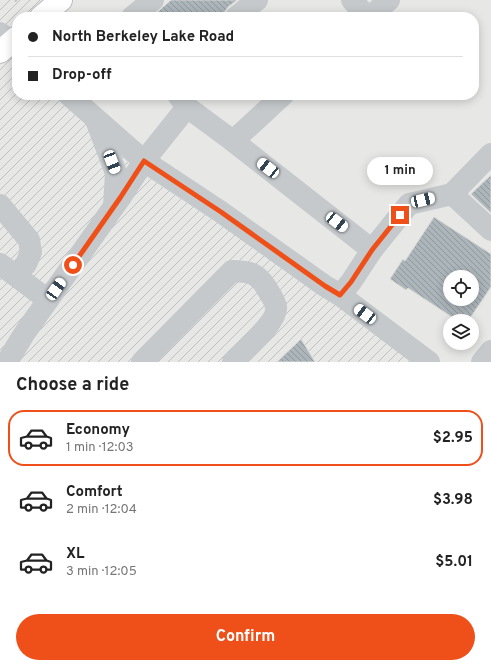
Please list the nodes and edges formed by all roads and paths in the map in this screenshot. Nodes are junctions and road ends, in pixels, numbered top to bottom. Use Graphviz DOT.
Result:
graph roads {
  1 [pos="60,0"];
  2 [pos="153,0"];
  3 [pos="257,0"];
  4 [pos="352,0"];
  5 [pos="389,0"];
  6 [pos="47,12"];
  7 [pos="138,12"];
  8 [pos="242,12"];
  9 [pos="364,12"];
  10 [pos="375,12"];
  11 [pos="75,100"];
  12 [pos="278,100"];
  13 [pos="183,101"];
  14 [pos="96,119"];
  15 [pos="233,141"];
  16 [pos="491,154"];
  17 [pos="144,161"];
  18 [pos="452,194"];
  19 [pos="0,206"];
  20 [pos="114,207"];
  21 [pos="491,230"];
  22 [pos="372,250"];
  23 [pos="8,270"];
  24 [pos="340,295"];
  25 [pos="48,300"];
  26 [pos="491,351"];
  27 [pos="7,362"];
  28 [pos="142,362"];
  29 [pos="232,362"];
  30 [pos="428,362"];
  31 [pos="482,362"];
  1 -- 6 [label="main road"];
  2 -- 7 [label="street"];
  3 -- 8 [label="street"];
  4 -- 9 [label="street"];
  5 -- 10 [label="street"];
  11 -- 14 [label="street"];
  12 -- 15 [label="street"];
  13 -- 15 [label="street"];
  13 -- 17 [label="street"];
  14 -- 17 [label="street"];
  14 -- 20 [label="street"];
  15 -- 22 [label="street"];
  16 -- 18 [label="street"];
  17 -- 20 [label="street"];
  17 -- 24 [label="street"];
  18 -- 21 [label="street"];
  18 -- 22 [label="street"];
  19 -- 23 [label="street"];
  20 -- 25 [label="street"];
  22 -- 24 [label="street"];
  23 -- 25 [label="street"];
  24 -- 30 [label="street"];
  25 -- 27 [label="street"];
  26 -- 31 [label="street"];
  28 -- 29 [label="street"];
}
